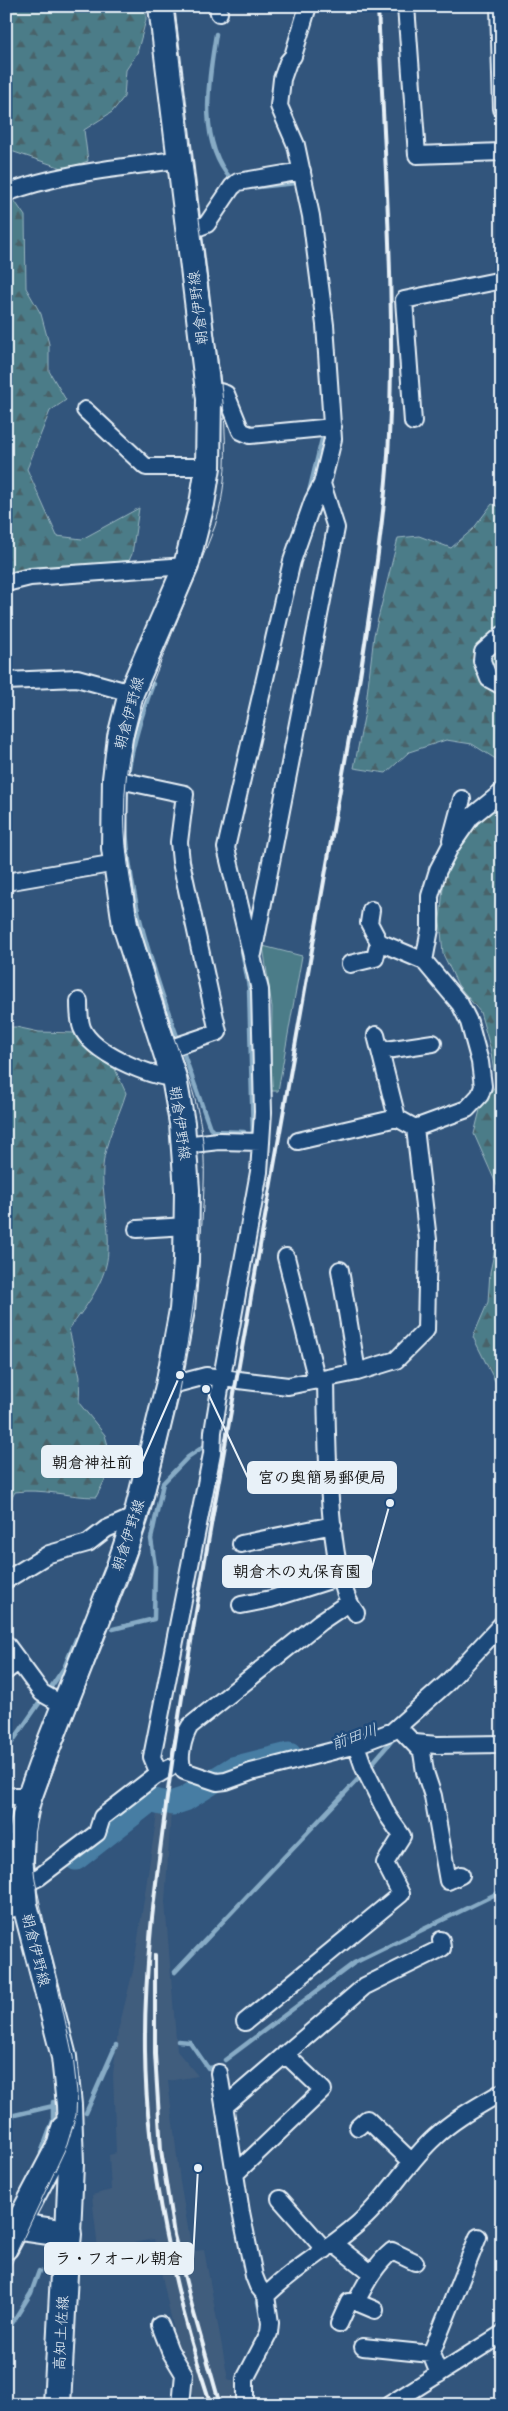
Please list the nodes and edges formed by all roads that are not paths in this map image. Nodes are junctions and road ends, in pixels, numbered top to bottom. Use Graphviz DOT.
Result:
graph roads {
  1 [pos="161,6"];
  2 [pos="308,6"];
  3 [pos="406,6"];
  4 [pos="499,6"];
  5 [pos="502,109"];
  6 [pos="502,152"];
  7 [pos="181,159"];
  8 [pos="302,171"];
  9 [pos="6,193"];
  10 [pos="189,231"];
  11 [pos="502,280"];
  12 [pos="208,393"];
  13 [pos="85,410"];
  14 [pos="413,422"];
  15 [pos="333,427"];
  16 [pos="208,467"];
  17 [pos="322,484"];
  18 [pos="186,566"];
  19 [pos="6,583"];
  20 [pos="502,635"];
  21 [pos="6,681"];
  22 [pos="502,686"];
  23 [pos="131,693"];
  24 [pos="115,779"];
  25 [pos="502,792"];
  26 [pos="462,799"];
  27 [pos="450,847"];
  28 [pos="116,862"];
  29 [pos="6,882"];
  30 [pos="371,910"];
  31 [pos="379,942"];
  32 [pos="253,955"];
  33 [pos="424,961"];
  34 [pos="350,964"];
  35 [pos="79,1001"];
  36 [pos="433,1043"];
  37 [pos="166,1050"];
  38 [pos="174,1078"];
  39 [pos="397,1118"];
  40 [pos="415,1128"];
  41 [pos="298,1141"];
  42 [pos="261,1142"];
  43 [pos="184,1145"];
  44 [pos="187,1226"];
  45 [pos="137,1229"];
  46 [pos="286,1257"];
  47 [pos="340,1270"];
  48 [pos="357,1372"];
  49 [pos="226,1378"];
  50 [pos="322,1380"];
  51 [pos="168,1386"];
  52 [pos="136,1516"];
  53 [pos="333,1525"];
  54 [pos="241,1544"];
  55 [pos="340,1577"];
  56 [pos="6,1580"];
  57 [pos="241,1605"];
  58 [pos="502,1624"];
  59 [pos="6,1644"];
  60 [pos="12,1666"];
  61 [pos="63,1705"];
  62 [pos="399,1728"];
  63 [pos="415,1743"];
  64 [pos="502,1744"];
  65 [pos="356,1745"];
  66 [pos="180,1765"];
  67 [pos="159,1774"];
  68 [pos="6,1796"];
  69 [pos="30,1796"];
  70 [pos="461,1875"];
  71 [pos="15,1895"];
  72 [pos="441,1940"];
  73 [pos="245,2022"];
  74 [pos="285,2054"];
  75 [pos="219,2073"];
  76 [pos="502,2092"];
  77 [pos="69,2105"];
  78 [pos="226,2106"];
  79 [pos="358,2127"];
  80 [pos="412,2162"];
  81 [pos="236,2173"];
  82 [pos="280,2199"];
  83 [pos="10,2232"];
  84 [pos="68,2234"];
  85 [pos="478,2237"];
  86 [pos="329,2247"];
  87 [pos="415,2262"];
  88 [pos="371,2273"];
  89 [pos="266,2296"];
  90 [pos="356,2302"];
  91 [pos="375,2310"];
  92 [pos="339,2324"];
  93 [pos="160,2325"];
  94 [pos="502,2334"];
  95 [pos="363,2346"];
  96 [pos="431,2354"];
  97 [pos="439,2374"];
  98 [pos="57,2405"];
  99 [pos="181,2405"];
  100 [pos="245,2405"];
  101 [pos="389,2405"];
  1 -- 7 [label="main road, 朝倉伊野線"];
  2 -- 8 [label="street"];
  3 -- 6 [label="street"];
  4 -- 5 [label="street"];
  7 -- 9 [label="street"];
  7 -- 10 [label="main road, 朝倉伊野線"];
  8 -- 10 [label="street"];
  8 -- 15 [label="street"];
  10 -- 12 [label="main road, 朝倉伊野線"];
  11 -- 14 [label="street"];
  12 -- 15 [label="street"];
  12 -- 16 [label="main road, 朝倉伊野線"];
  13 -- 16 [label="street"];
  15 -- 17 [label="street"];
  16 -- 18 [label="main road, 朝倉伊野線"];
  17 -- 32 [label="street"];
  17 -- 32 [label="street"];
  18 -- 19 [label="street"];
  18 -- 23 [label="main road, 朝倉伊野線"];
  20 -- 22 [label="street"];
  21 -- 23 [label="street"];
  23 -- 24 [label="main road, 朝倉伊野線"];
  24 -- 28 [label="main road, 朝倉伊野線"];
  24 -- 37 [label="street"];
  25 -- 27 [label="street"];
  26 -- 27 [label="street"];
  27 -- 33 [label="street"];
  28 -- 29 [label="street"];
  28 -- 37 [label="main road, 朝倉伊野線"];
  30 -- 31 [label="street"];
  31 -- 33 [label="street"];
  31 -- 34 [label="street"];
  32 -- 42 [label="street"];
  33 -- 40 [label="street"];
  35 -- 38 [label="street"];
  36 -- 39 [label="street"];
  37 -- 38 [label="main road, 朝倉伊野線"];
  38 -- 43 [label="main road, 朝倉伊野線"];
  39 -- 40 [label="street"];
  39 -- 41 [label="street"];
  40 -- 48 [label="street"];
  42 -- 43 [label="street"];
  42 -- 49 [label="street"];
  43 -- 44 [label="main road, 朝倉伊野線"];
  44 -- 45 [label="street"];
  44 -- 51 [label="main road, 朝倉伊野線"];
  46 -- 50 [label="street"];
  47 -- 48 [label="street"];
  48 -- 50 [label="street"];
  49 -- 50 [label="street"];
  49 -- 51 [label="street"];
  49 -- 67 [label="street"];
  50 -- 53 [label="street"];
  51 -- 52 [label="main road, 朝倉伊野線"];
  52 -- 56 [label="street"];
  52 -- 61 [label="main road, 朝倉伊野線"];
  53 -- 54 [label="street"];
  53 -- 55 [label="street"];
  55 -- 57 [label="street"];
  55 -- 66 [label="street"];
  58 -- 62 [label="street"];
  59 -- 60 [label="street"];
  60 -- 61 [label="street"];
  61 -- 69 [label="main road, 朝倉伊野線"];
  62 -- 63 [label="street"];
  62 -- 65 [label="street"];
  63 -- 64 [label="street"];
  63 -- 70 [label="street"];
  65 -- 66 [label="street"];
  65 -- 73 [label="street"];
  66 -- 67 [label="street"];
  67 -- 71 [label="street"];
  68 -- 69 [label="street"];
  69 -- 71 [label="main road, 朝倉伊野線"];
  71 -- 77 [label="main road, 朝倉伊野線"];
  72 -- 74 [label="street"];
  74 -- 78 [label="street"];
  74 -- 81 [label="street"];
  75 -- 78 [label="street"];
  76 -- 80 [label="street"];
  77 -- 83 [label="main road"];
  77 -- 84 [label="main road, 朝倉伊野線"];
  78 -- 81 [label="street"];
  79 -- 80 [label="street"];
  80 -- 86 [label="street"];
  81 -- 89 [label="street"];
  82 -- 86 [label="street"];
  83 -- 84 [label="main road"];
  84 -- 98 [label="main road, 高知土佐線"];
  85 -- 96 [label="street"];
  86 -- 88 [label="street"];
  86 -- 89 [label="street"];
  87 -- 88 [label="street"];
  88 -- 90 [label="street"];
  89 -- 100 [label="street"];
  90 -- 91 [label="street"];
  90 -- 92 [label="street"];
  93 -- 99 [label="street"];
  94 -- 97 [label="street"];
  95 -- 96 [label="street"];
  96 -- 97 [label="street"];
  97 -- 101 [label="street"];
}
